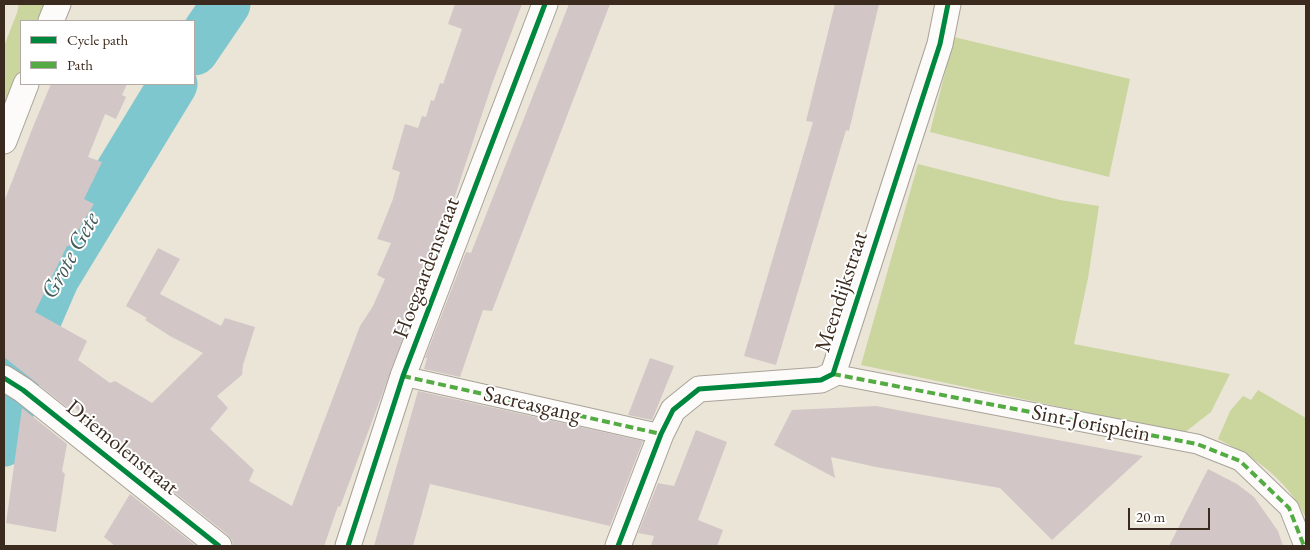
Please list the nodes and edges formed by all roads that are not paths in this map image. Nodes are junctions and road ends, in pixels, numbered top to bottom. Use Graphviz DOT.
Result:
graph roads {
  1 [pos="58,4"];
  2 [pos="545,4"];
  3 [pos="948,4"];
  4 [pos="52,20"];
  5 [pos="26,85"];
  6 [pos="4,141"];
  7 [pos="833,374"];
  8 [pos="403,376"];
  9 [pos="11,383"];
  10 [pos="662,434"];
  11 [pos="219,546"];
  12 [pos="348,546"];
  13 [pos="618,546"];
  14 [pos="1304,546"];
  1 -- 4 [label="street"];
  2 -- 8 [label="street, Hoegaardenstraat"];
  3 -- 7 [label="street, Meendijkstraat"];
  5 -- 6 [label="street"];
  7 -- 10 [label="street, Meendijkstraat"];
  7 -- 14 [label="street, Sint-Jorisplein"];
  8 -- 10 [label="street, Sacreasgang"];
  8 -- 12 [label="street, Hoegaardenstraat"];
  9 -- 11 [label="street, Driemolenstraat"];
  10 -- 13 [label="street, Meendijkstraat"];
}
